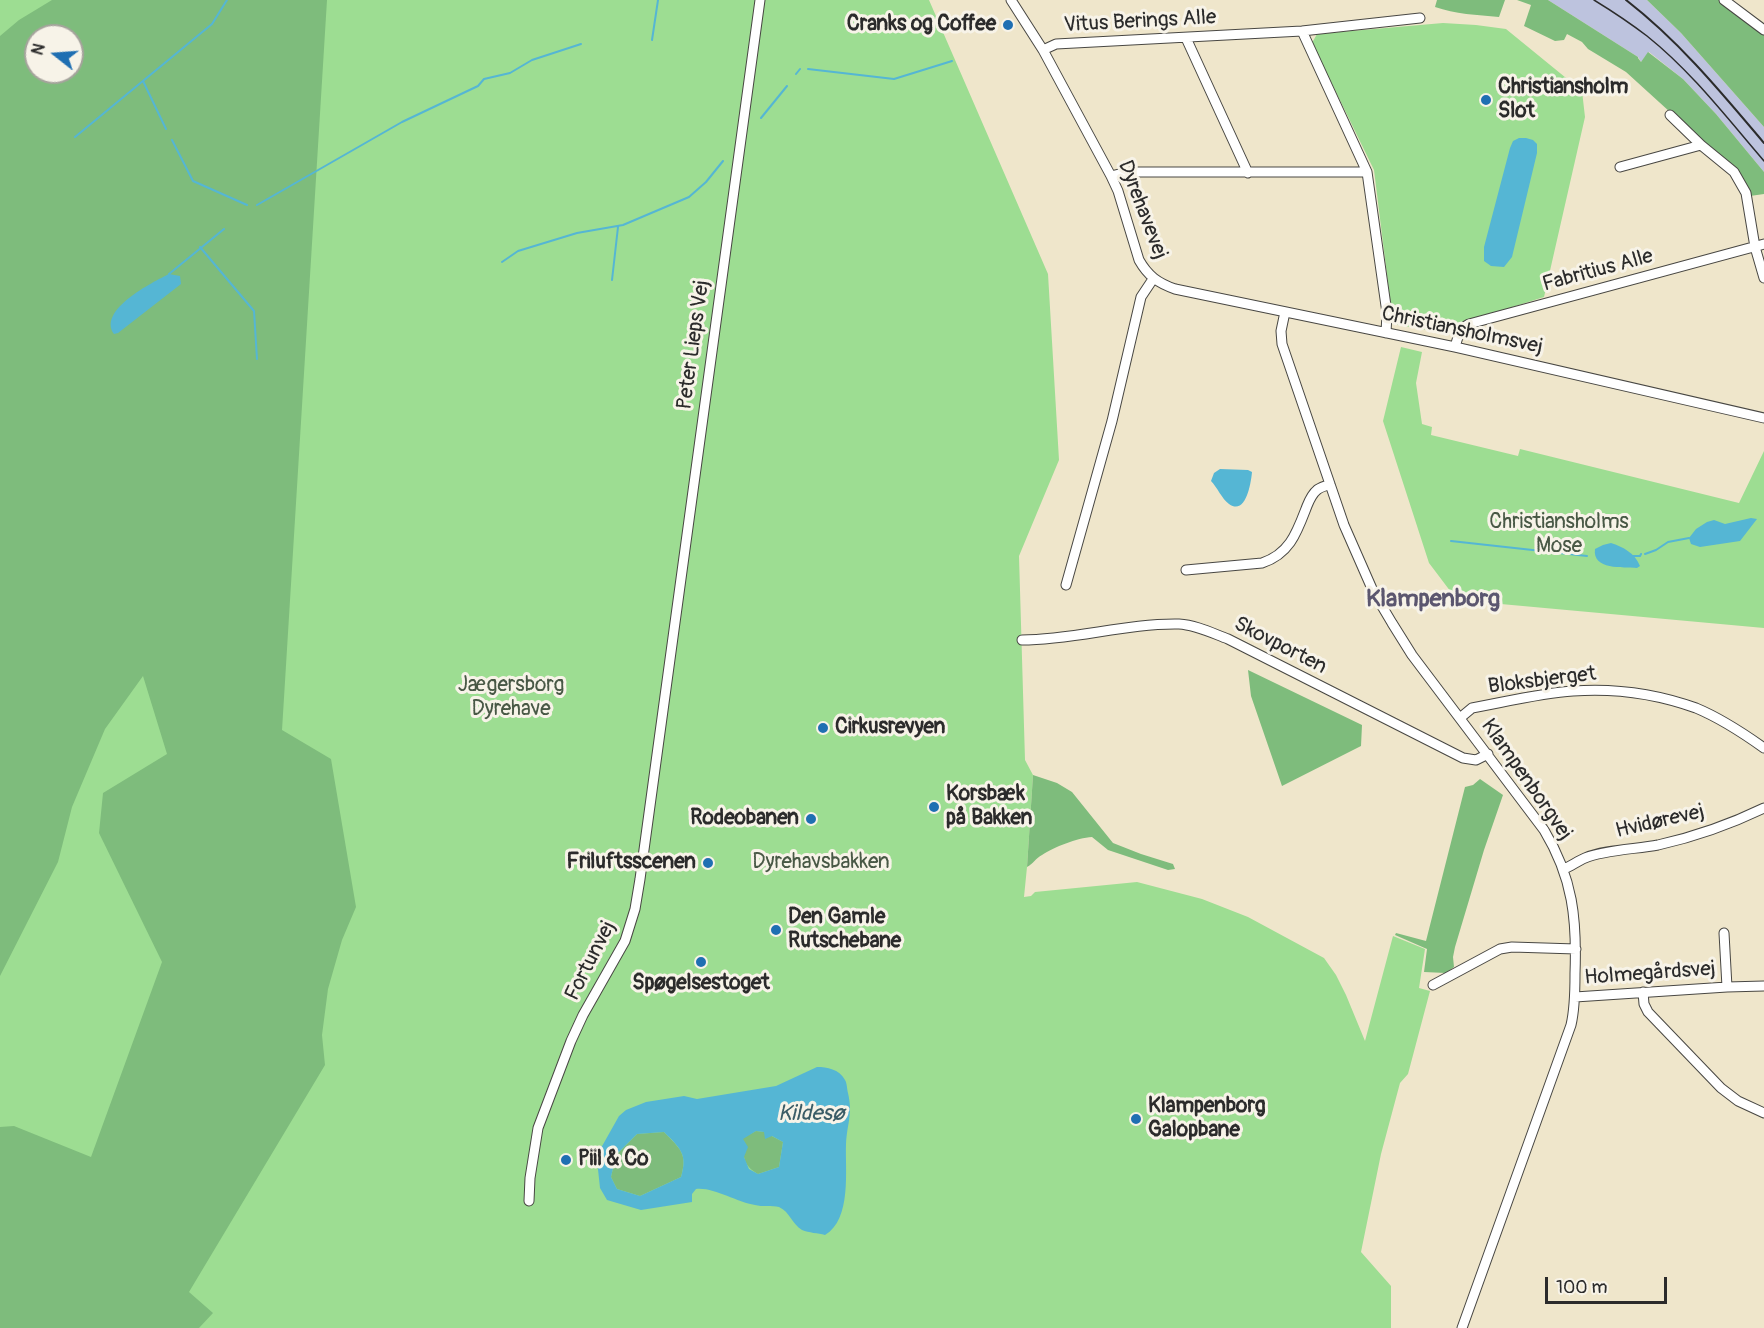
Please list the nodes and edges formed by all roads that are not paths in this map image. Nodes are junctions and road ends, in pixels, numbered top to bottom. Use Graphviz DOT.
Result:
graph roads {
  1 [pos="760,0"];
  2 [pos="1011,0"];
  3 [pos="1724,0"];
  4 [pos="1420,18"];
  5 [pos="1764,30"];
  6 [pos="1302,31"];
  7 [pos="1186,38"];
  8 [pos="1043,50"];
  9 [pos="1670,115"];
  10 [pos="1701,145"];
  11 [pos="1620,167"];
  12 [pos="1367,172"];
  13 [pos="1248,173"];
  14 [pos="1112,176"];
  15 [pos="1759,246"];
  16 [pos="1764,278"];
  17 [pos="1154,279"];
  18 [pos="1285,312"];
  19 [pos="1386,333"];
  20 [pos="1455,347"];
  21 [pos="1764,418"];
  22 [pos="1330,484"];
  23 [pos="1186,570"];
  24 [pos="1066,585"];
  25 [pos="1022,639"];
  26 [pos="665,695"];
  27 [pos="1460,718"];
  28 [pos="1764,748"];
  29 [pos="1488,754"];
  30 [pos="1764,808"];
  31 [pos="1564,869"];
  32 [pos="1724,933"];
  33 [pos="1576,949"];
  34 [pos="1433,985"];
  35 [pos="1764,986"];
  36 [pos="1727,987"];
  37 [pos="1643,992"];
  38 [pos="1575,997"];
  39 [pos="1764,1113"];
  40 [pos="529,1201"];
  41 [pos="1462,1328"];
  1 -- 26 [label="street, Peter Lieps Vej"];
  2 -- 8 [label="street, Dyrehavevej"];
  3 -- 5 [label="street"];
  4 -- 6 [label="street, Vitus Berings Alle"];
  6 -- 7 [label="street, Vitus Berings Alle"];
  6 -- 12 [label="street"];
  7 -- 8 [label="street, Vitus Berings Alle"];
  7 -- 13 [label="street"];
  8 -- 14 [label="street, Dyrehavevej"];
  9 -- 10 [label="street"];
  10 -- 11 [label="street"];
  10 -- 15 [label="street"];
  12 -- 13 [label="street"];
  12 -- 19 [label="street"];
  13 -- 14 [label="street"];
  14 -- 17 [label="street, Dyrehavevej"];
  15 -- 16 [label="street"];
  15 -- 20 [label="street, Fabritius Alle"];
  17 -- 18 [label="street, Christiansholmsvej"];
  17 -- 24 [label="street, Dyrehavevej"];
  18 -- 19 [label="street, Christiansholmsvej"];
  18 -- 22 [label="street, Klampenborgvej"];
  19 -- 20 [label="street, Christiansholmsvej"];
  20 -- 21 [label="street, Christiansholmsvej"];
  22 -- 23 [label="street"];
  22 -- 27 [label="street, Klampenborgvej"];
  25 -- 29 [label="street, Skovporten"];
  26 -- 40 [label="street, Fortunvej"];
  27 -- 28 [label="street, Bloksbjerget"];
  27 -- 29 [label="street, Klampenborgvej"];
  29 -- 31 [label="street, Klampenborgvej"];
  30 -- 31 [label="street, Hvidørevej"];
  31 -- 33 [label="street, Klampenborgvej"];
  32 -- 36 [label="street, Holmegårdsvej"];
  33 -- 34 [label="street"];
  33 -- 38 [label="street, Klampenborgvej"];
  35 -- 36 [label="street, Holmegårdsvej"];
  36 -- 37 [label="street, Holmegårdsvej"];
  37 -- 38 [label="street, Holmegårdsvej"];
  37 -- 39 [label="street"];
  38 -- 41 [label="street, Klampenborgvej"];
}
